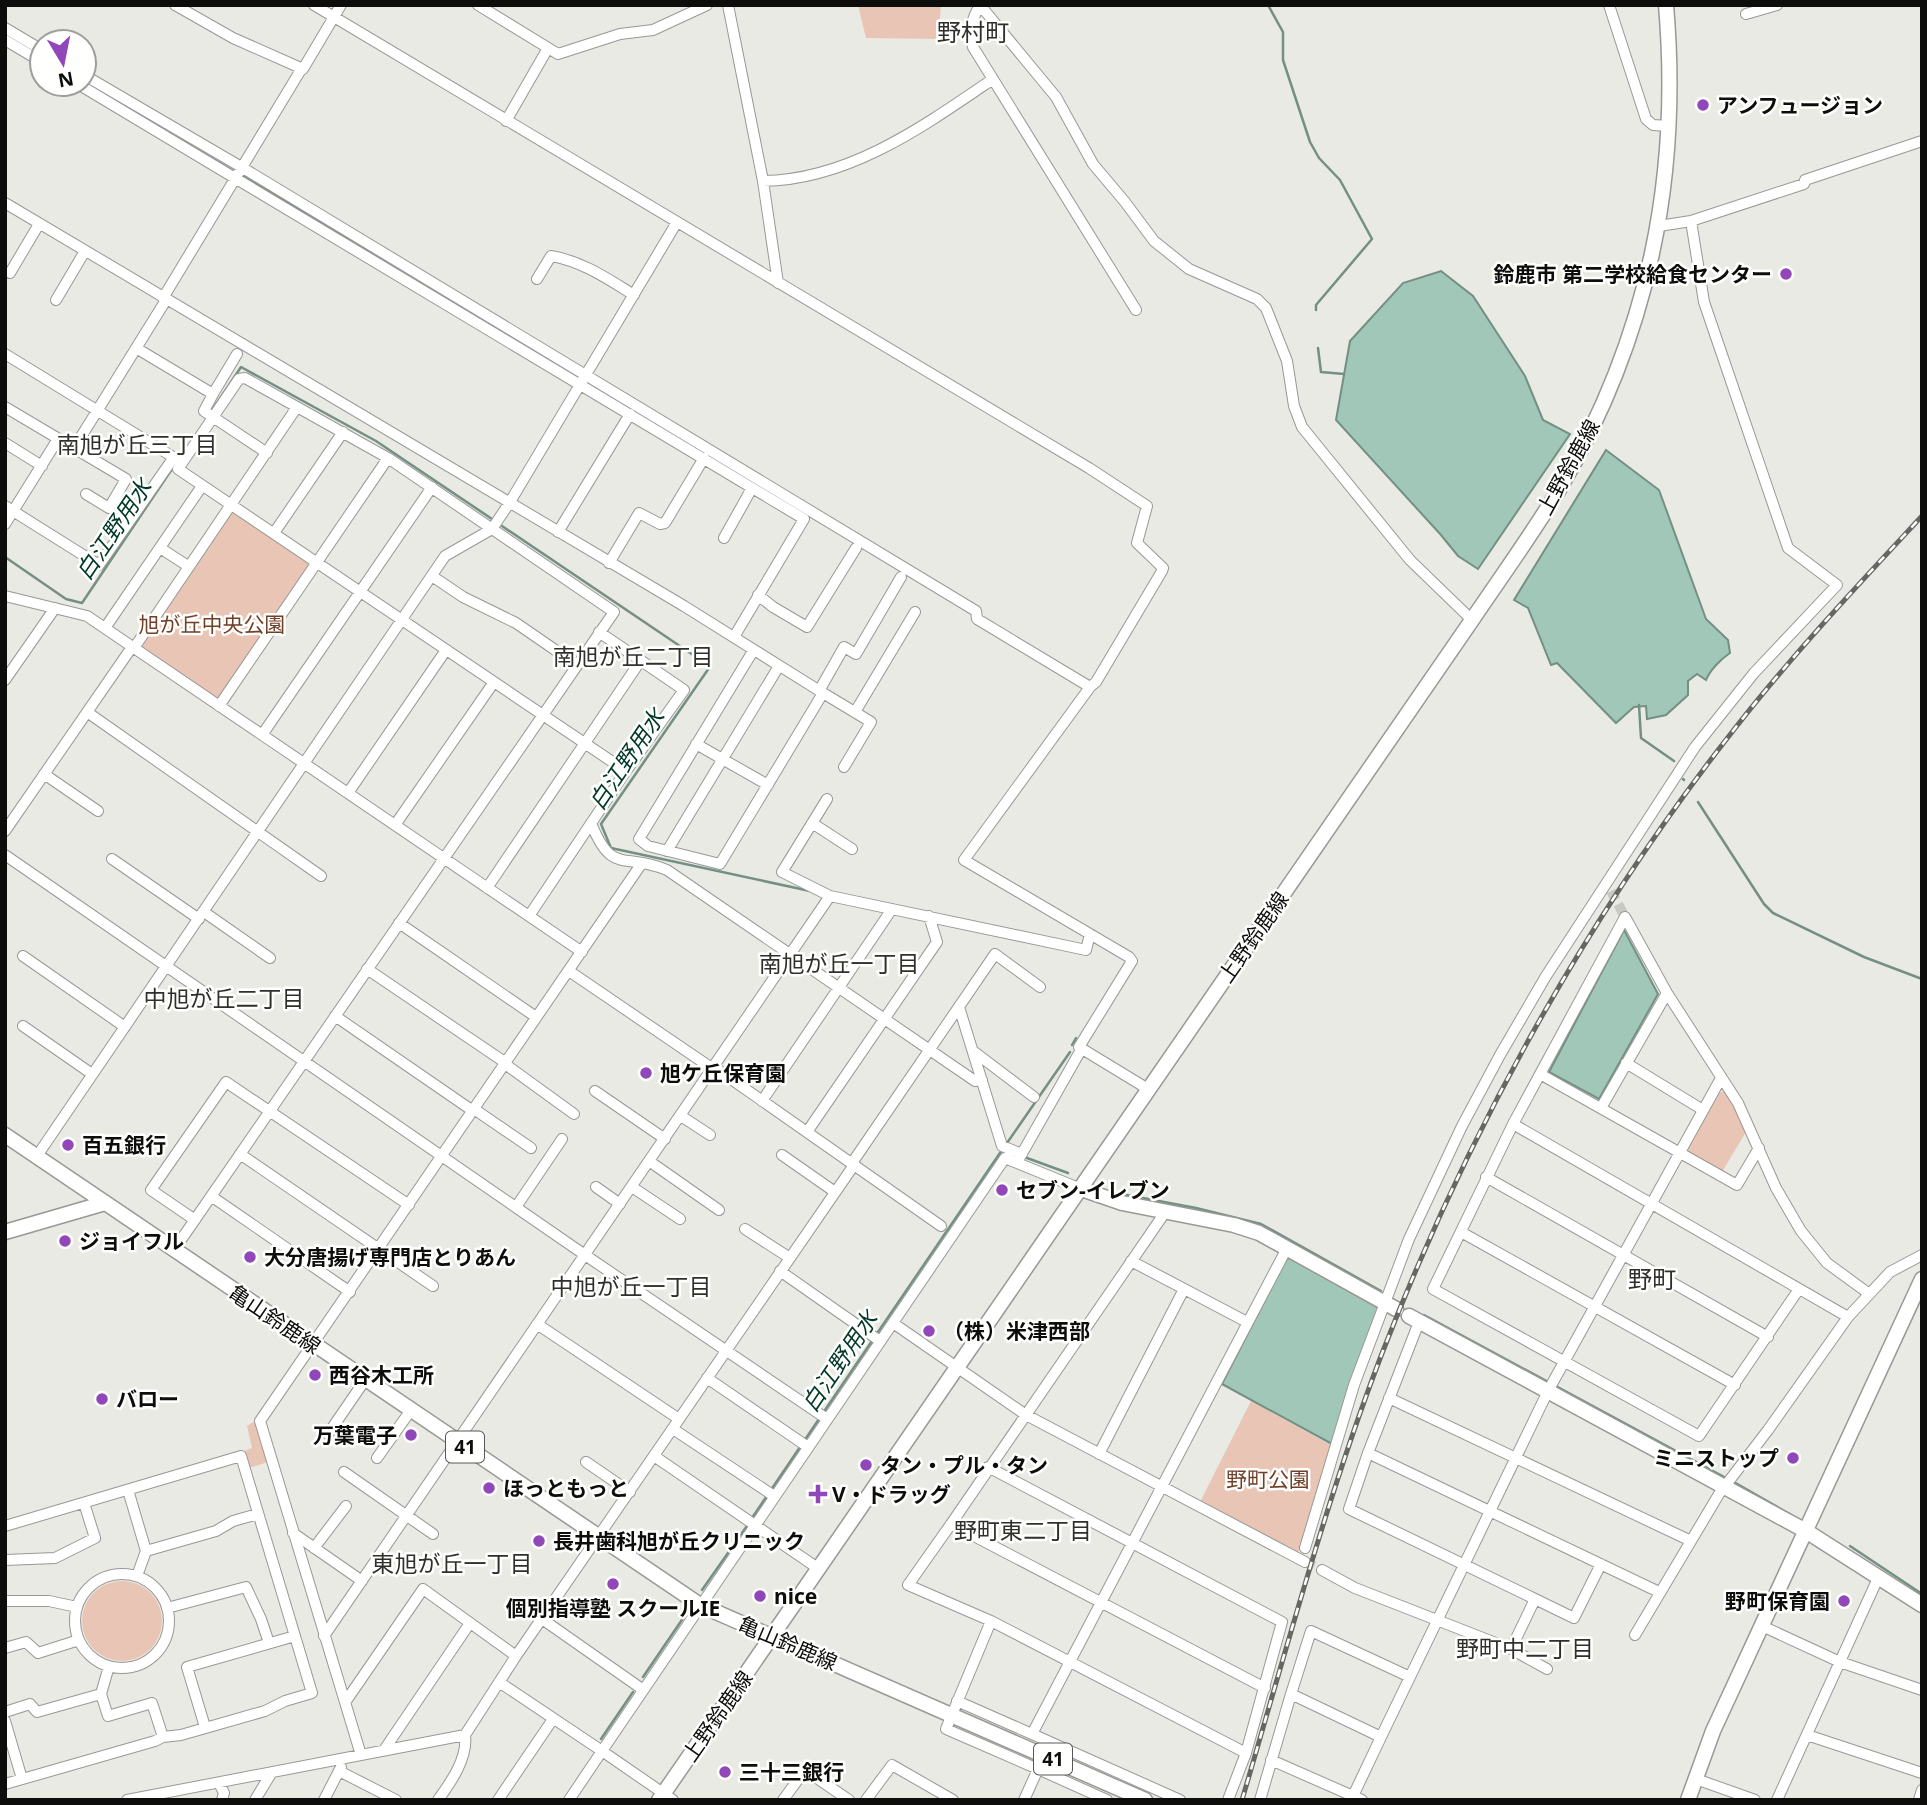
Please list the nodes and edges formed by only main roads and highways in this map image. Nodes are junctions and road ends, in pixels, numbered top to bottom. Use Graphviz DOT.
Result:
graph roads {
  1 [pos="1667,5"];
  2 [pos="7,1138"];
  3 [pos="1081,1189"];
  4 [pos="105,1203"];
  5 [pos="5,1232"];
  6 [pos="1922,1279"];
  7 [pos="1390,1305"];
  8 [pos="1414,1319"];
  9 [pos="1806,1531"];
  10 [pos="1922,1605"];
  11 [pos="772,1637"];
  12 [pos="665,1797"];
  13 [pos="1145,1800"];
  14 [pos="1688,1800"];
  1 -- 3 [label="main road, 上野鈴鹿線"];
  2 -- 4 [label="main road, 亀山鈴鹿線 / 41"];
  3 -- 7 [label="main road"];
  3 -- 11 [label="main road, 上野鈴鹿線"];
  4 -- 5 [label="main road"];
  4 -- 11 [label="main road, 亀山鈴鹿線 / 41"];
  6 -- 9 [label="main road"];
  8 -- 9 [label="main road"];
  9 -- 10 [label="main road"];
  9 -- 14 [label="main road"];
  11 -- 12 [label="main road, 上野鈴鹿線"];
  11 -- 13 [label="main road, 亀山鈴鹿線 / 41"];
}
